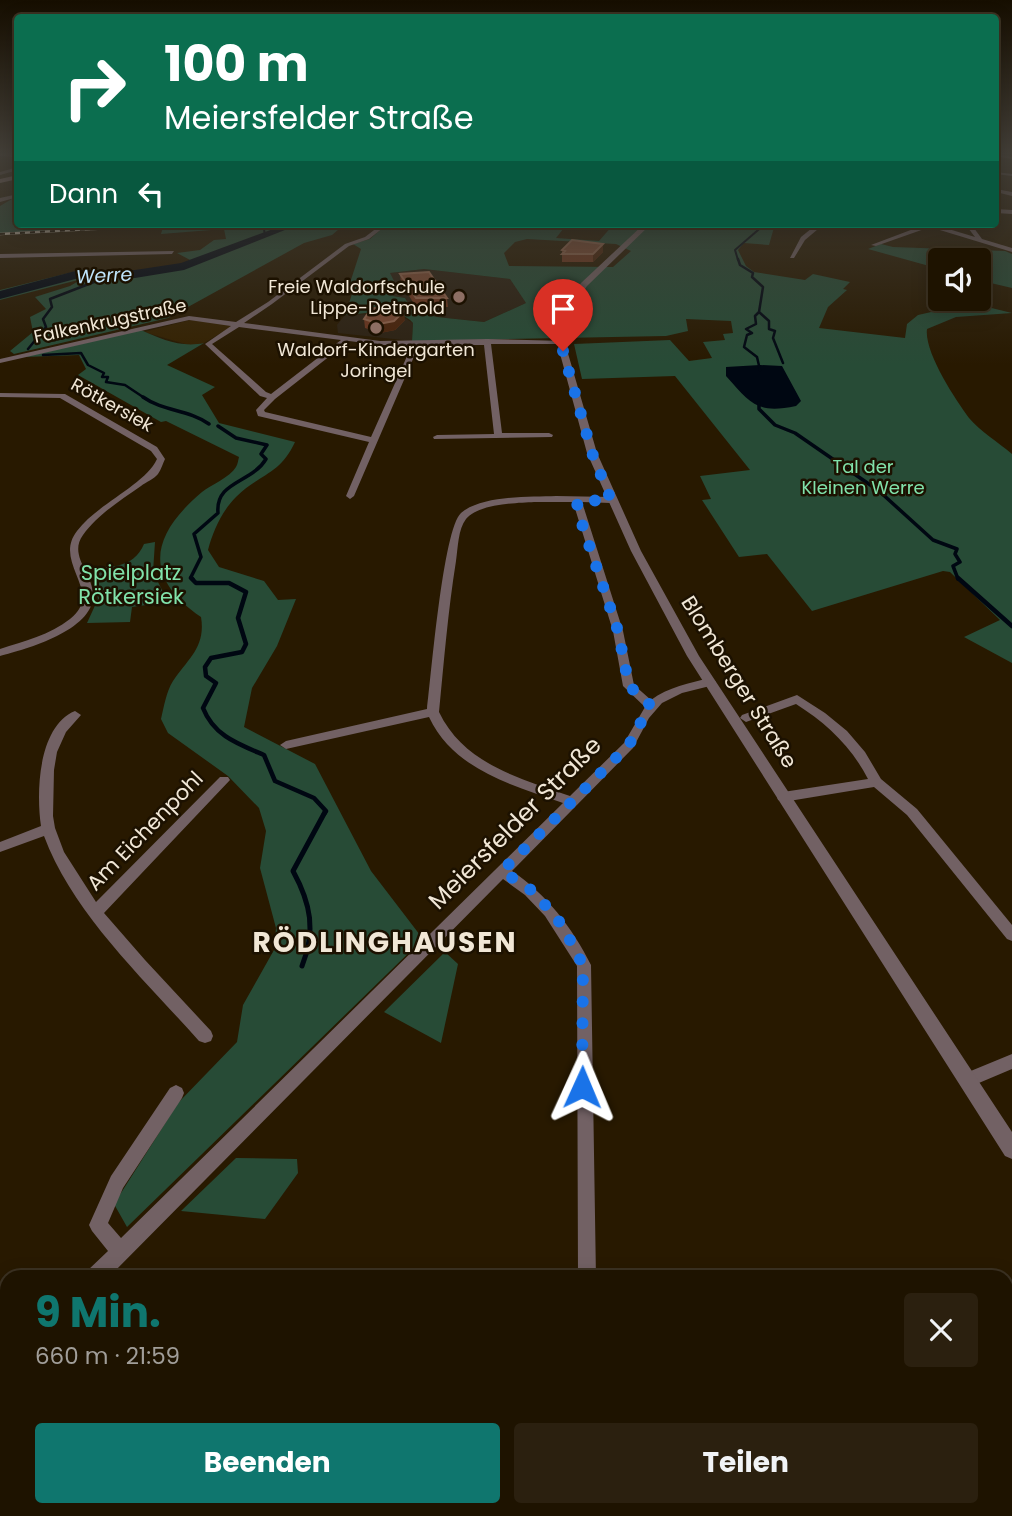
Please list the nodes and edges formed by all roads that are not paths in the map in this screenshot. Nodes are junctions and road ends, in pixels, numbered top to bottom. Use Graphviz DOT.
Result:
graph roads {
  1 [pos="380,228"];
  2 [pos="644,228"];
  3 [pos="815,228"];
  4 [pos="920,228"];
  5 [pos="938,228"];
  6 [pos="972,228"];
  7 [pos="979,240"];
  8 [pos="874,245"];
  9 [pos="1012,249"];
  10 [pos="172,252"];
  11 [pos="3,256"];
  12 [pos="792,257"];
  13 [pos="0,263"];
  14 [pos="242,323"];
  15 [pos="348,338"];
  16 [pos="487,341"];
  17 [pos="562,342"];
  18 [pos="416,344"];
  19 [pos="0,361"];
  20 [pos="0,394"];
  21 [pos="272,397"];
  22 [pos="549,435"];
  23 [pos="498,436"];
  24 [pos="437,437"];
  25 [pos="372,440"];
  26 [pos="349,496"];
  27 [pos="611,500"];
  28 [pos="577,501"];
  29 [pos="0,653"];
  30 [pos="710,682"];
  31 [pos="650,705"];
  32 [pos="433,712"];
  33 [pos="75,715"];
  34 [pos="746,718"];
  35 [pos="286,745"];
  36 [pos="224,780"];
  37 [pos="876,782"];
  38 [pos="783,797"];
  39 [pos="570,801"];
  40 [pos="48,829"];
  41 [pos="0,847"];
  42 [pos="502,871"];
  43 [pos="96,912"];
  44 [pos="1012,935"];
  45 [pos="205,1036"];
  46 [pos="1012,1060"];
  47 [pos="967,1080"];
  48 [pos="176,1093"];
  49 [pos="1012,1149"];
  50 [pos="120,1250"];
  51 [pos="101,1270"];
  52 [pos="587,1270"];
  1 -- 14 [label="street"];
  2 -- 17 [label="street, Blomberger Straße"];
  3 -- 12 [label="street"];
  4 -- 8 [label="street"];
  5 -- 7 [label="street"];
  6 -- 7 [label="street"];
  7 -- 9 [label="street"];
  10 -- 11 [label="street"];
  11 -- 13 [label="street"];
  14 -- 15 [label="street, Falkenkrugstraße"];
  14 -- 19 [label="street, Falkenkrugstraße"];
  14 -- 21 [label="street"];
  15 -- 18 [label="street, Falkenkrugstraße"];
  15 -- 21 [label="street"];
  16 -- 17 [label="street, Falkenkrugstraße"];
  16 -- 18 [label="street, Falkenkrugstraße"];
  16 -- 23 [label="street"];
  17 -- 27 [label="street, Blomberger Straße"];
  18 -- 25 [label="street"];
  20 -- 29 [label="street, Rötkersiek"];
  21 -- 25 [label="street"];
  22 -- 23 [label="street"];
  23 -- 24 [label="street"];
  25 -- 26 [label="street"];
  27 -- 28 [label="street"];
  27 -- 30 [label="street, Blomberger Straße"];
  28 -- 31 [label="street"];
  28 -- 32 [label="street"];
  30 -- 31 [label="street"];
  30 -- 38 [label="street, Blomberger Straße"];
  31 -- 39 [label="street, Meiersfelder Straße"];
  32 -- 35 [label="street"];
  32 -- 39 [label="street"];
  33 -- 40 [label="street, Am Eichenpohl"];
  34 -- 37 [label="street"];
  36 -- 43 [label="street, Am Eichenpohl"];
  37 -- 38 [label="street"];
  37 -- 44 [label="street"];
  38 -- 47 [label="street, Blomberger Straße"];
  39 -- 42 [label="street, Meiersfelder Straße"];
  40 -- 41 [label="street"];
  40 -- 43 [label="street, Am Eichenpohl"];
  42 -- 50 [label="street, Meiersfelder Straße"];
  42 -- 52 [label="street"];
  43 -- 45 [label="street, Am Eichenpohl"];
  46 -- 47 [label="street"];
  47 -- 49 [label="street, Blomberger Straße"];
  48 -- 50 [label="street"];
  50 -- 51 [label="street, Meiersfelder Straße"];
}
